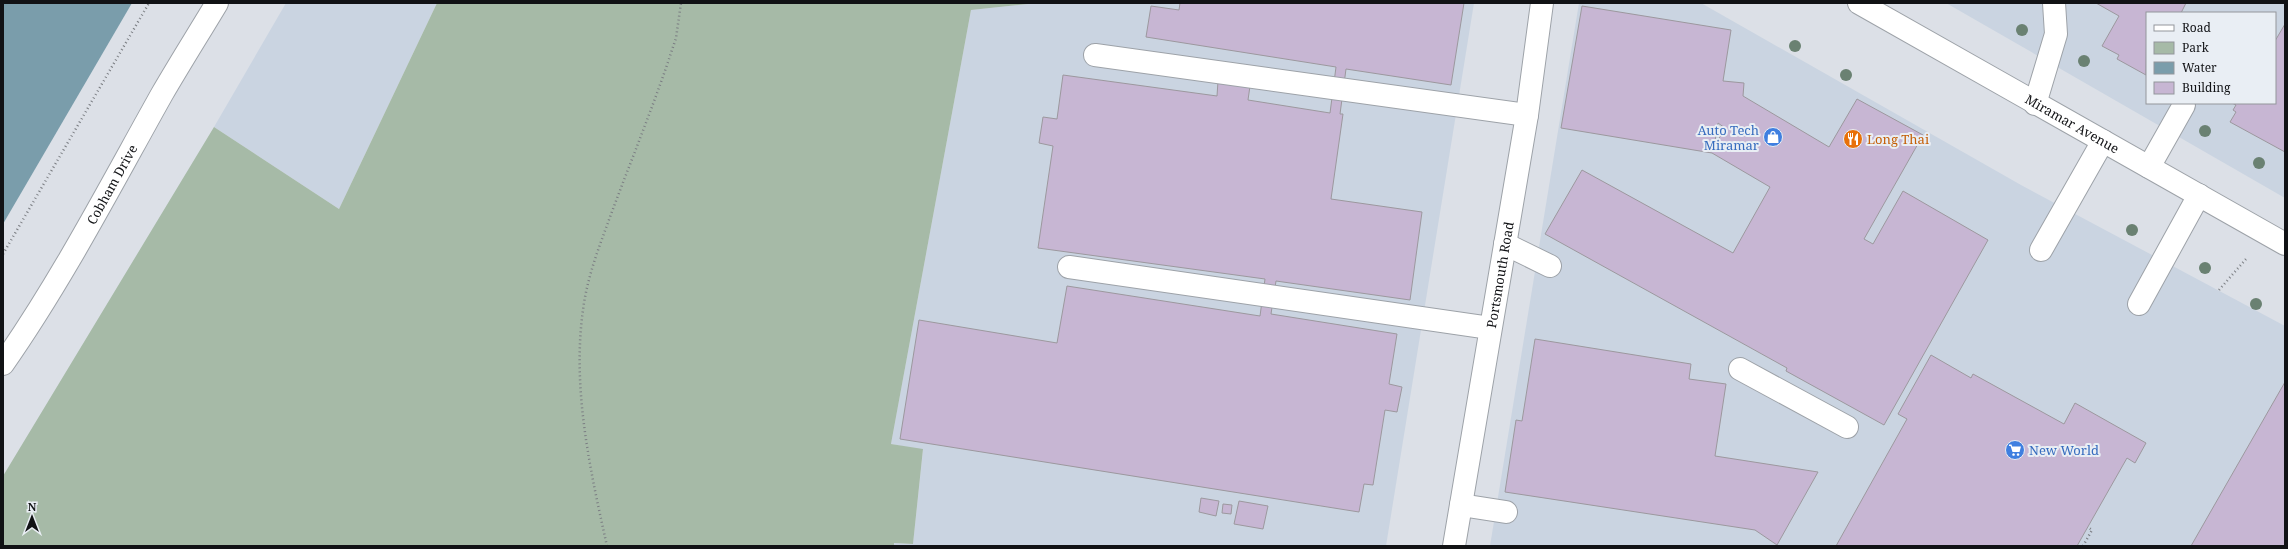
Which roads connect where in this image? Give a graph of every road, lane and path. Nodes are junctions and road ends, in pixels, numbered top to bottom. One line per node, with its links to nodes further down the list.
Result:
1 (149, 3): 17 (path)
2 (218, 3): 24 (main road, Cobham Drive)
3 (681, 3): 30 (path)
4 (1542, 3): 10 (main road, Portsmouth Road)
5 (1860, 3): 8 (main road, Miramar Avenue)
6 (2054, 3): 8 (main road)
7 (1095, 55): 10 (main road)
8 (2036, 104): 11 (main road, Miramar Avenue)
9 (2184, 105): 12 (main road)
10 (1527, 115): 14 (main road, Portsmouth Road)
11 (2103, 141): 12 (main road, Miramar Avenue); 16 (main road)
12 (2149, 167): 13 (main road, Miramar Avenue)
13 (2199, 195): 15 (main road, Miramar Avenue); 22 (main road)
14 (1505, 244): 19 (main road); 23 (main road, Portsmouth Road)
15 (2285, 244)
16 (2041, 250)
17 (3, 254)
18 (2246, 259): 21 (path)
19 (1550, 266)
20 (1069, 267): 23 (main road)
21 (2219, 290)
22 (2139, 304)
23 (1490, 328): 27 (main road, Portsmouth Road)
24 (3, 364)
25 (1740, 369): 26 (main road)
26 (1847, 427)
27 (1460, 505): 28 (main road); 31 (main road, Portsmouth Road)
28 (1506, 512)
29 (2088, 527): 32 (path)
30 (607, 546)
31 (1454, 546)
32 (2083, 546)

